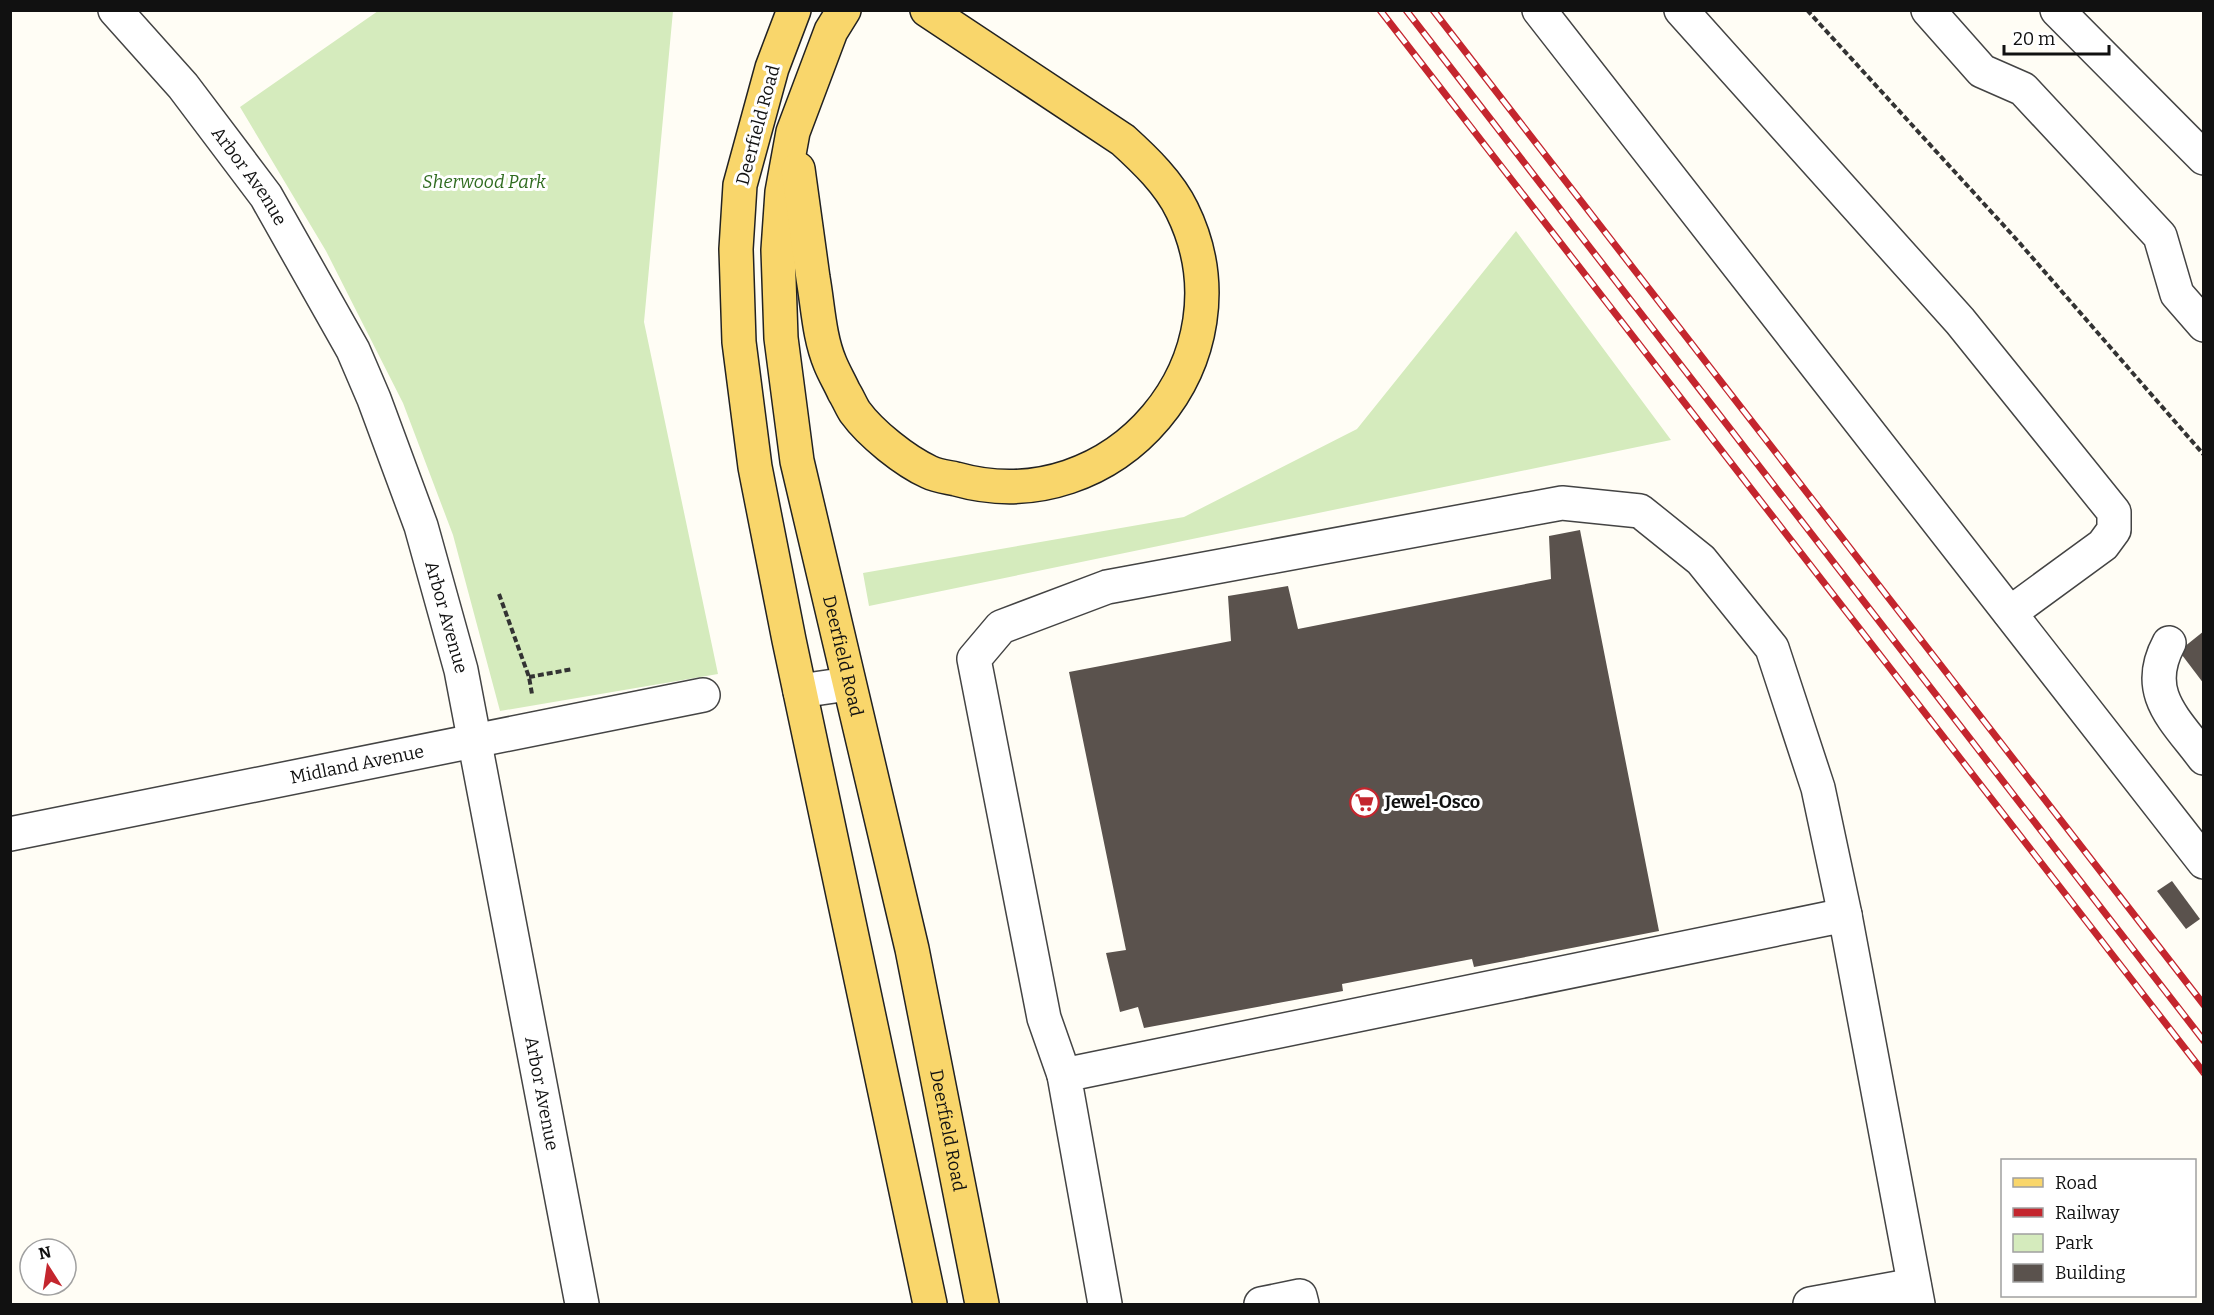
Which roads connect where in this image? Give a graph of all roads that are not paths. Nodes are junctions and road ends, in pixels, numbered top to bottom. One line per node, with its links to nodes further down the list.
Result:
1 (115, 10): 17 (street, Arbor Avenue)
2 (927, 10): 9 (main road)
3 (1539, 10): 12 (street)
4 (1681, 10): 12 (street)
5 (1928, 10): 11 (street)
6 (2057, 10): 10 (street)
7 (794, 12): 15 (main road, Deerfield Road)
8 (837, 21): 9 (main road, Deerfield Road)
9 (793, 132): 14 (main road, Deerfield Road)
10 (2204, 158)
11 (2204, 326)
12 (2010, 613): 20 (street)
13 (2169, 643): 18 (street)
14 (848, 684): 15 (street); 26 (main road, Deerfield Road)
15 (800, 691): 25 (main road, Deerfield Road)
16 (703, 695): 17 (street, Midland Avenue)
17 (473, 741): 19 (street, Midland Avenue); 24 (street, Arbor Avenue)
18 (2204, 758)
19 (10, 834)
20 (2204, 862)
21 (1845, 915): 22 (street); 22 (street); 23 (street)
22 (1064, 1075): 27 (street)
23 (1916, 1295): 30 (street)
24 (582, 1305)
25 (930, 1305)
26 (982, 1305)
27 (1105, 1305)
28 (1261, 1305): 29 (street)
29 (1302, 1305)
30 (1810, 1305)

